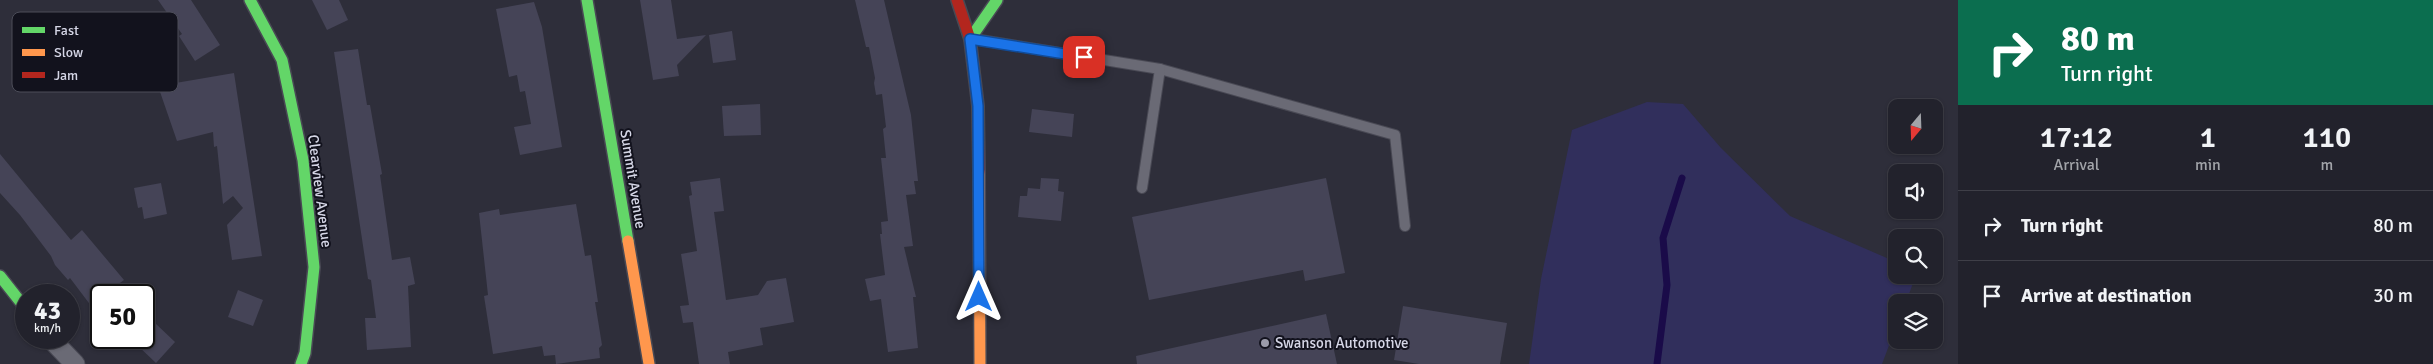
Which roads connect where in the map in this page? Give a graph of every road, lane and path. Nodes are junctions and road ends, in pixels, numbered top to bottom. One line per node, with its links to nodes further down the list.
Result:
1 (250, 0): 13 (street, Clearview Avenue)
2 (587, 0): 14 (street, Summit Avenue)
3 (957, 0): 5 (street)
4 (996, 0): 5 (street)
5 (970, 39): 6 (lane); 15 (street)
6 (1160, 69): 7 (lane); 8 (lane)
7 (1142, 188)
8 (1405, 226)
9 (0, 276): 10 (street)
10 (15, 295)
11 (61, 349): 12 (street)
12 (75, 364)
13 (301, 364)
14 (649, 364)
15 (980, 364)

